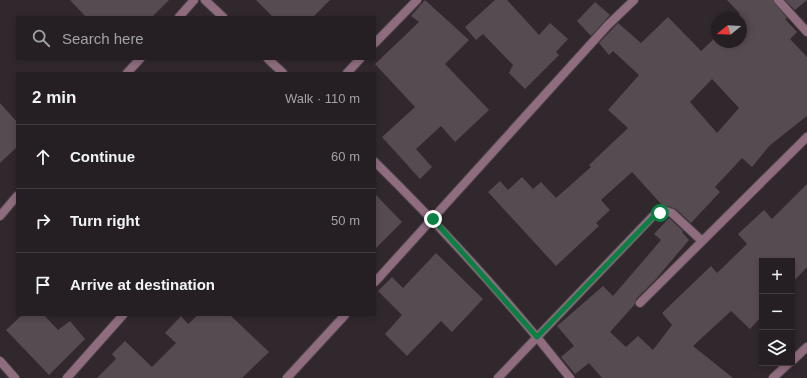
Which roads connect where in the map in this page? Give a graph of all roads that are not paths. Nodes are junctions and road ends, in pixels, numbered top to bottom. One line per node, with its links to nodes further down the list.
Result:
1 (194, 0): 6 (street)
2 (205, 0): 7 (street)
3 (417, 0): 9 (street)
4 (634, 0): 20 (street)
5 (778, 0): 8 (street)
6 (180, 16)
7 (222, 16)
8 (807, 32)
9 (376, 42)
10 (139, 60): 13 (street)
11 (269, 60): 14 (street)
12 (359, 60): 15 (street)
13 (128, 72)
14 (282, 72)
15 (348, 72)
16 (807, 138): 21 (street)
17 (376, 163): 20 (street)
18 (16, 197): 19 (street)
19 (0, 216)
20 (433, 219): 22 (street); 26 (street)
21 (702, 241): 23 (street); 26 (street)
22 (376, 281)
23 (640, 303)
24 (122, 316): 32 (street)
25 (344, 316): 33 (street)
26 (537, 337): 34 (street); 35 (street)
27 (807, 347): 28 (street)
28 (795, 358)
29 (0, 361): 31 (street)
30 (787, 366): 36 (street)
31 (15, 378)
32 (67, 378)
33 (287, 378)
34 (498, 378)
35 (570, 378)
36 (773, 378)

